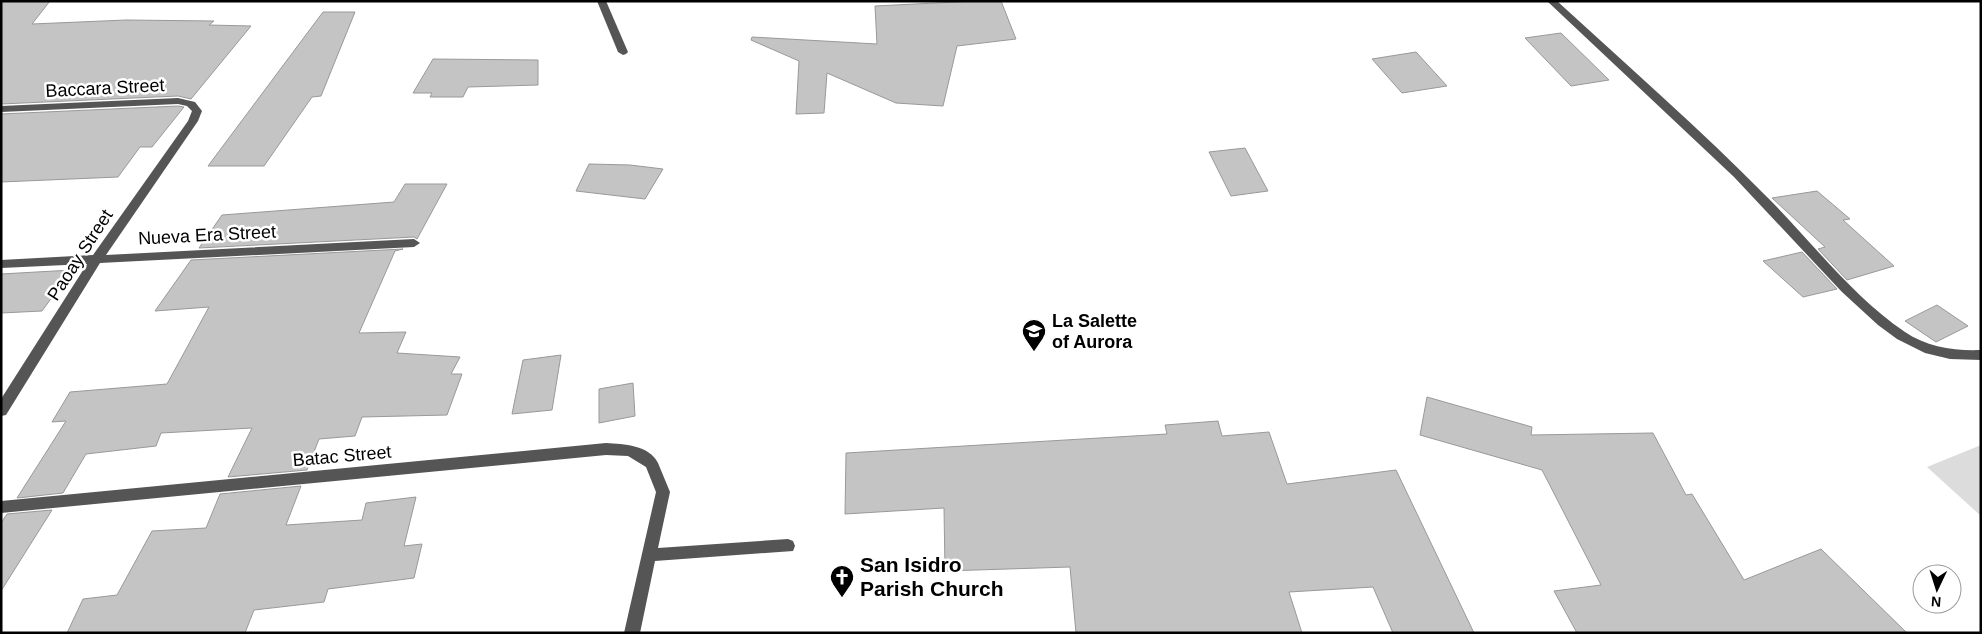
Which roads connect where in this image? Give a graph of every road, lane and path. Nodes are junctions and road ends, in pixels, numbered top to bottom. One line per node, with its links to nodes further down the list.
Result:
1 (601, 1): 3 (street)
2 (1551, 1): 9 (street)
3 (623, 52)
4 (1, 109): 5 (street, Baccara Street)
5 (193, 121): 7 (street, Paoay Street)
6 (414, 243): 7 (street, Nueva Era Street)
7 (97, 258): 8 (street, Nueva Era Street); 10 (street, Paoay Street)
8 (1, 264)
9 (1981, 355)
10 (1, 411)
11 (1, 507): 13 (street, Batac Street)
12 (788, 546): 13 (street)
13 (649, 555): 14 (street)
14 (632, 633)

